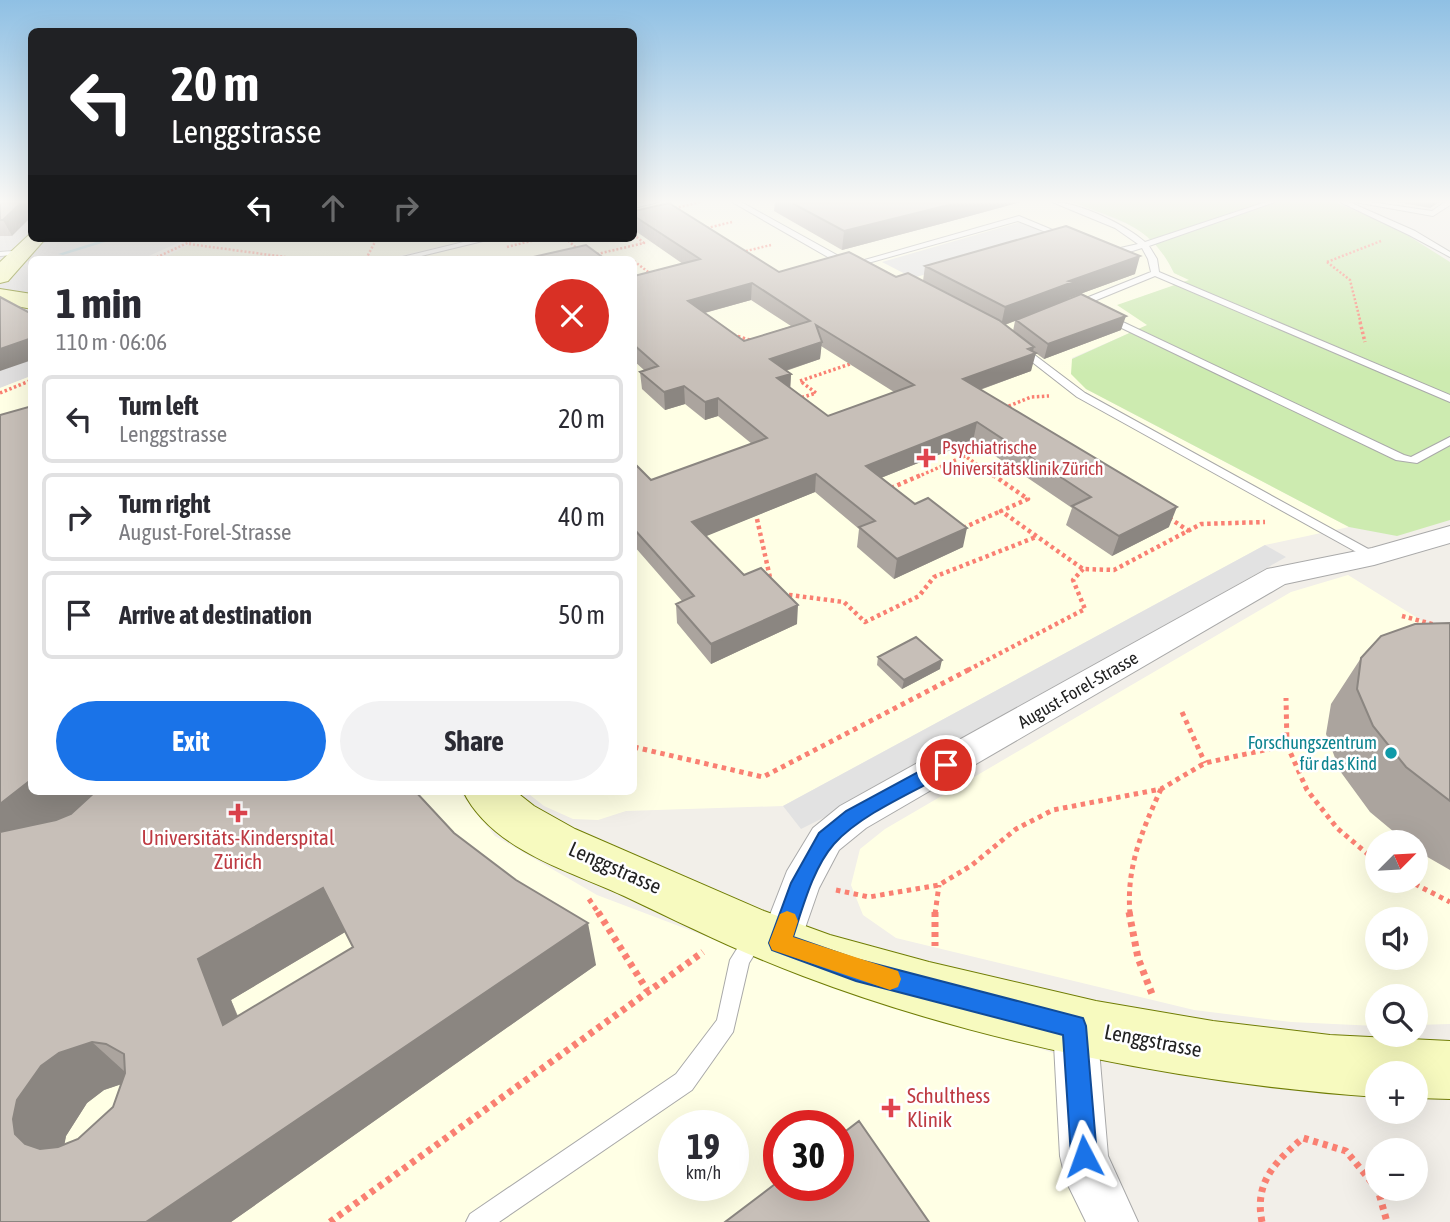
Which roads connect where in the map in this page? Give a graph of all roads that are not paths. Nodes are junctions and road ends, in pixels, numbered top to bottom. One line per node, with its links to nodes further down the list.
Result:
1 (15, 259): 8 (street)
2 (839, 259): 5 (lane)
3 (872, 259): 5 (lane)
4 (1153, 259): 7 (lane)
5 (865, 261): 6 (lane)
6 (876, 267)
7 (1155, 273): 12 (lane); 13 (lane)
8 (0, 276)
9 (0, 296): 10 (street)
10 (28, 301)
11 (1010, 341): 15 (lane)
12 (1450, 398)
13 (1450, 440)
14 (1450, 534): 15 (street, August-Forel-Strasse)
15 (1374, 556): 17 (street, August-Forel-Strasse)
16 (490, 795): 17 (street, Lenggstrasse)
17 (769, 938): 18 (street, Lenggstrasse); 20 (lane)
18 (1075, 1026): 19 (street, Lenggstrasse); 21 (street)
19 (1450, 1070)
20 (478, 1222)
21 (1113, 1222)

